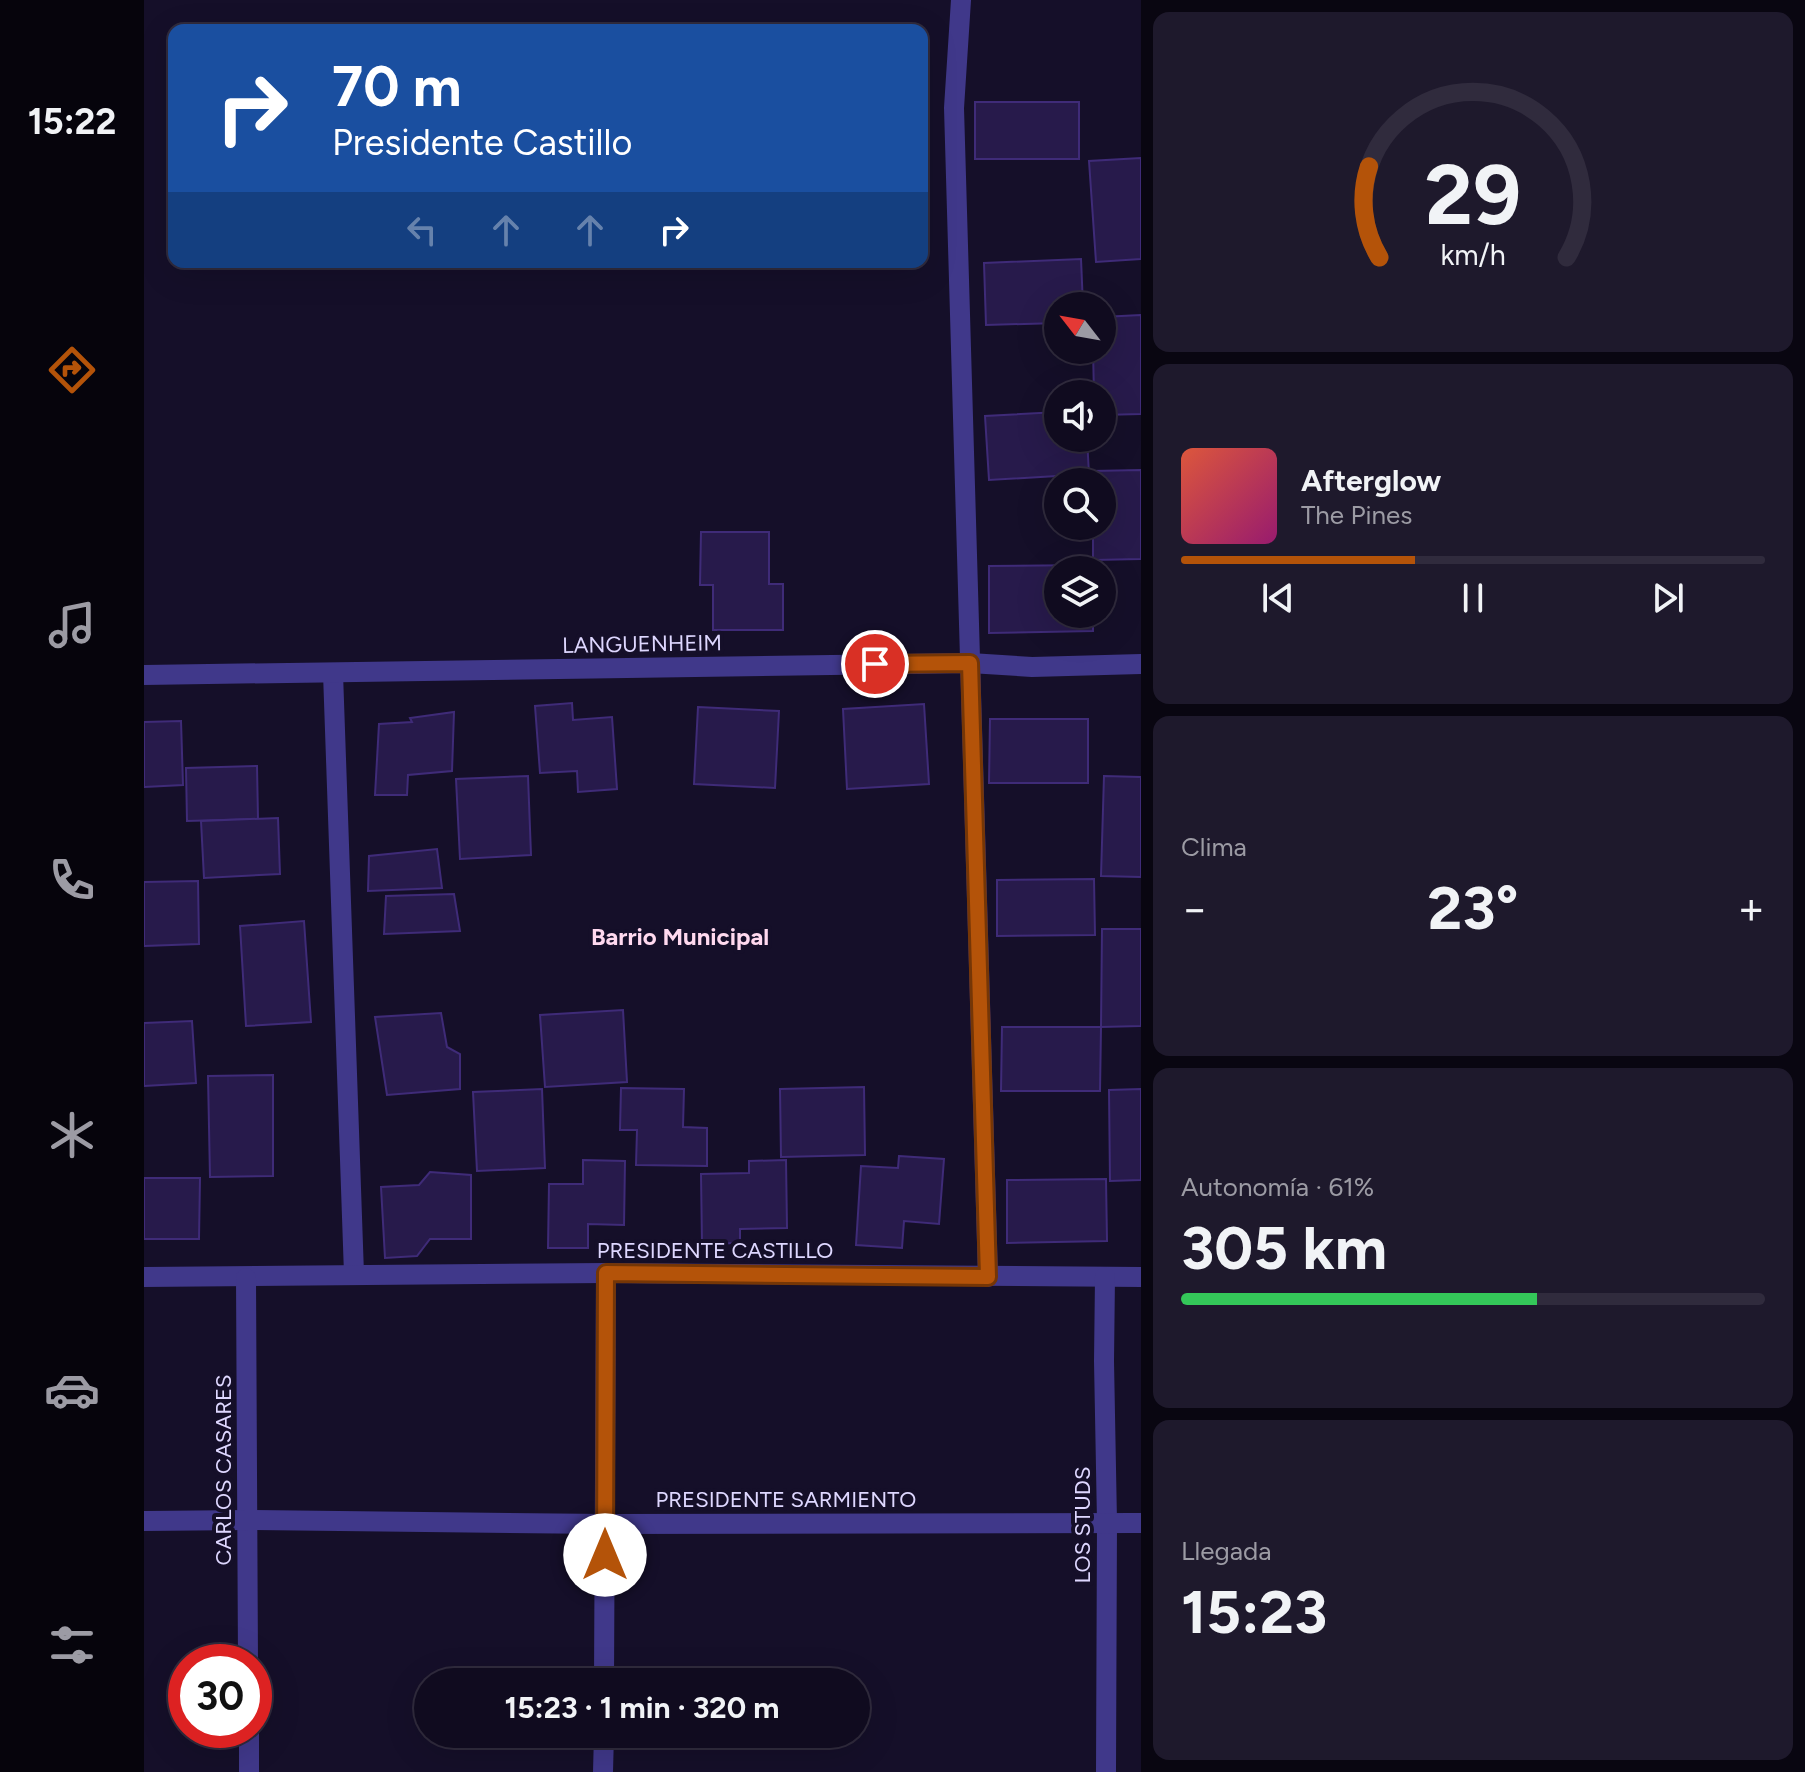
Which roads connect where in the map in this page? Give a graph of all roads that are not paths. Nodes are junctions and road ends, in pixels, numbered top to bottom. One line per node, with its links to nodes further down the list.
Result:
1 (961, 0): 2 (street)
2 (970, 663): 3 (street, LANGUENHEIM); 4 (street, LANGUENHEIM); 9 (street)
3 (1141, 664)
4 (333, 673): 5 (street, LANGUENHEIM); 7 (street)
5 (144, 675)
6 (606, 1273): 7 (street, PRESIDENTE CASTILLO); 9 (street, PRESIDENTE CASTILLO); 17 (street)
7 (354, 1274): 12 (street, PRESIDENTE CASTILLO)
8 (144, 1277): 12 (street, PRESIDENTE CASTILLO)
9 (988, 1277): 10 (street, PRESIDENTE CASTILLO)
10 (1105, 1277): 11 (street, PRESIDENTE CASTILLO); 15 (street, LOS STUDS)
11 (1141, 1277)
12 (246, 1278): 13 (street, CARLOS CASARES)
13 (248, 1520): 14 (street, PRESIDENTE SARMIENTO); 17 (street, PRESIDENTE SARMIENTO); 18 (street, CARLOS CASARES)
14 (144, 1521)
15 (1107, 1522): 16 (street, PRESIDENTE SARMIENTO); 17 (street, PRESIDENTE SARMIENTO); 24 (street, LOS STUDS)
16 (1141, 1523)
17 (605, 1524): 19 (street)
18 (248, 1644)
19 (604, 1668)
20 (249, 1748): 22 (street)
21 (604, 1748): 23 (street)
22 (249, 1772)
23 (603, 1772)
24 (1106, 1772)

